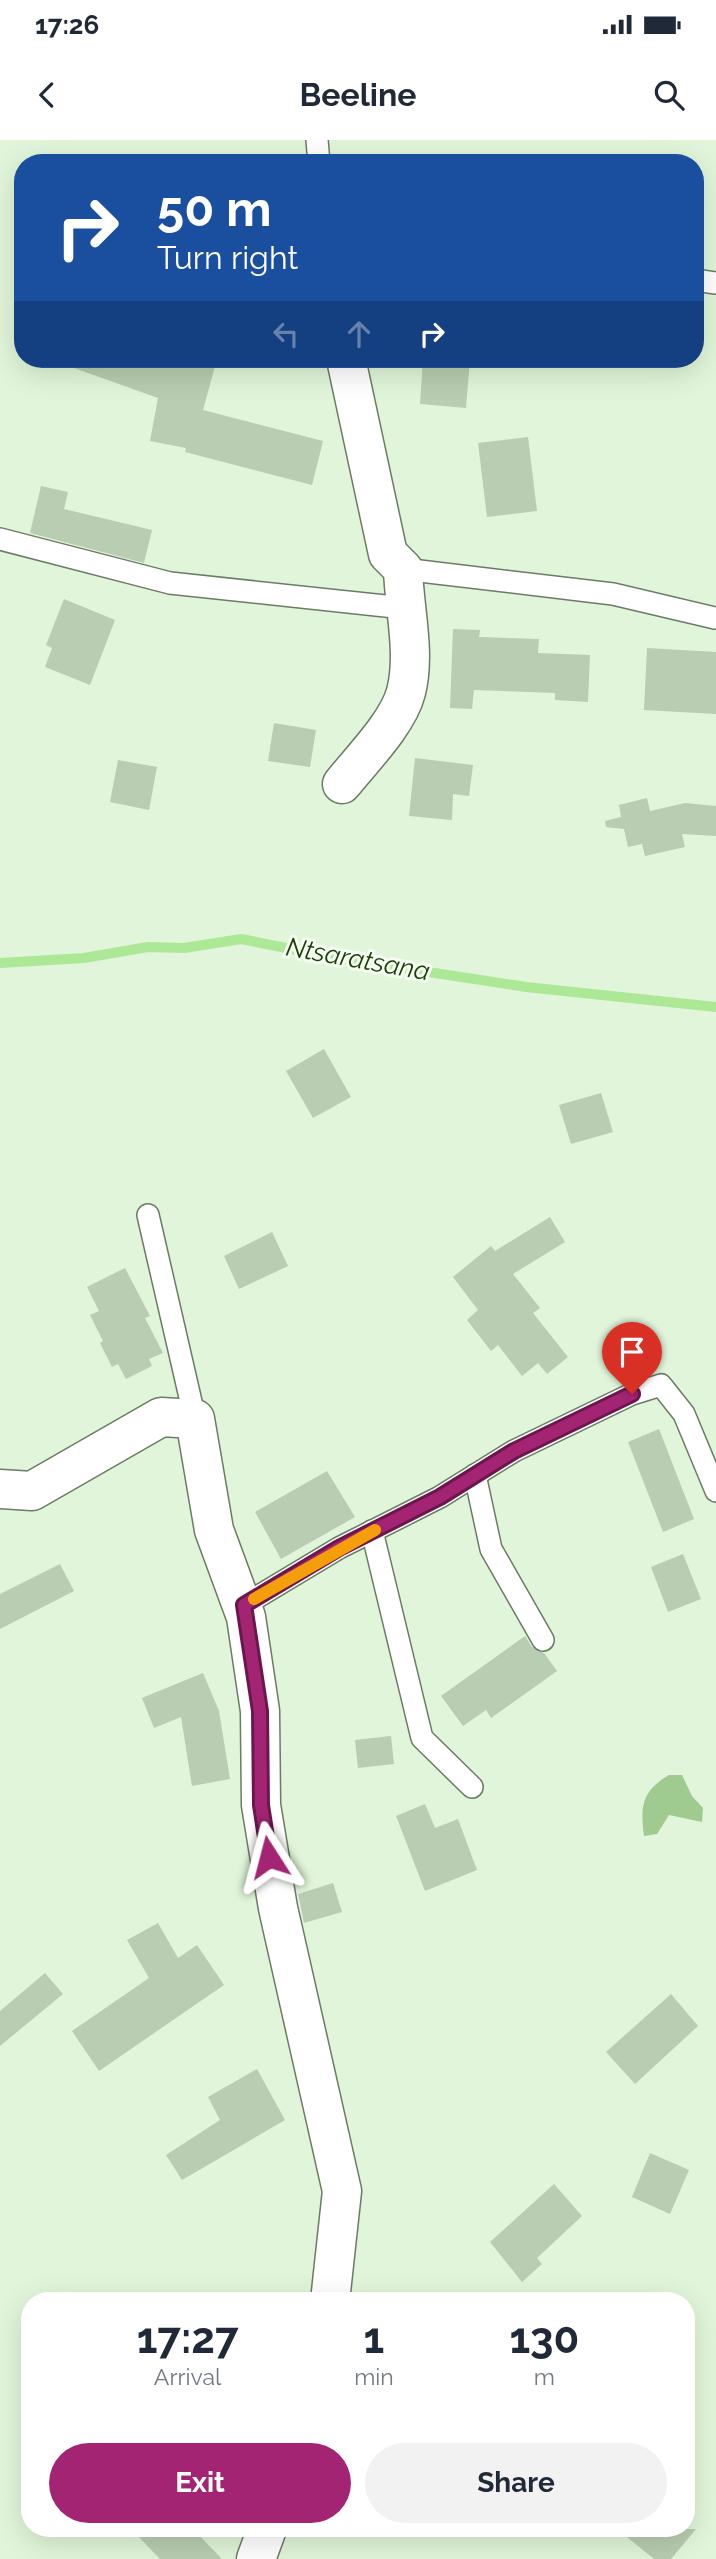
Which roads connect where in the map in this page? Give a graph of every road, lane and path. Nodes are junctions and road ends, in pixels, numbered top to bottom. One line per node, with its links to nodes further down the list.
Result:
1 (348, 368): 3 (street)
2 (0, 539): 4 (lane)
3 (403, 569): 4 (street); 5 (lane)
4 (404, 608): 6 (street)
5 (715, 618)
6 (342, 784)
7 (148, 1215): 8 (lane)
8 (195, 1419): 10 (street); 13 (street)
9 (475, 1475): 11 (lane); 12 (lane); 14 (lane)
10 (0, 1489)
11 (716, 1491)
12 (372, 1531): 13 (lane); 15 (lane)
13 (244, 1605): 16 (street)
14 (543, 1640)
15 (472, 1787)
16 (331, 2292)
17 (264, 2537): 18 (street)
18 (256, 2559)

